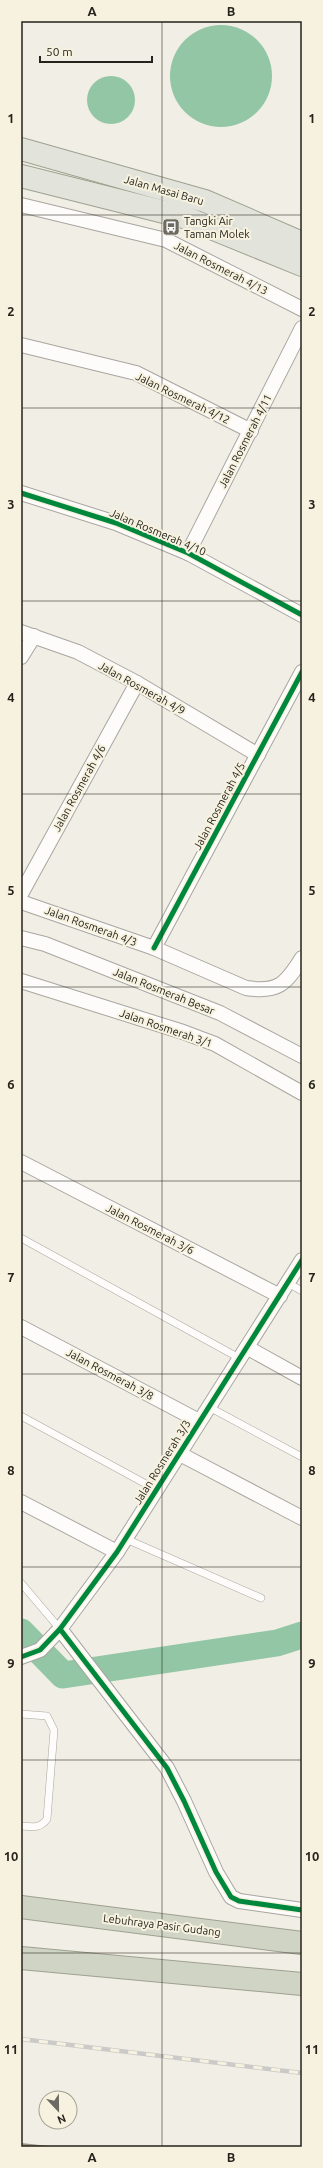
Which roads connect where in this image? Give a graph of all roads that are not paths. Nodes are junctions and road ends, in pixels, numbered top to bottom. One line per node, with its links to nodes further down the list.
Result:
1 (21, 149): 4 (main road, Jalan Masai Baru)
2 (21, 176): 5 (main road, Jalan Masai Baru)
3 (21, 205): 6 (street, Jalan Rosmerah 4/13)
4 (302, 243)
5 (302, 265)
6 (302, 309)
7 (302, 328): 9 (street, Jalan Rosmerah 4/11)
8 (21, 345): 9 (street, Jalan Rosmerah 4/12)
9 (251, 431): 11 (street, Jalan Rosmerah 4/11)
10 (21, 493): 11 (street, Jalan Rosmerah 4/10)
11 (188, 553): 12 (street, Jalan Rosmerah 4/10)
12 (302, 615)
13 (27, 634): 14 (street); 16 (street, Jalan Rosmerah 4/9)
14 (21, 657)
15 (302, 672): 17 (street, Jalan Rosmerah 4/5)
16 (137, 683): 17 (street, Jalan Rosmerah 4/9); 18 (street, Jalan Rosmerah 4/6)
17 (258, 755): 21 (street, Jalan Rosmerah 4/5)
18 (21, 894)
19 (21, 902): 21 (street, Jalan Rosmerah 4/3)
20 (21, 938): 24 (street, Jalan Rosmerah Besar)
21 (154, 948): 22 (street, Jalan Rosmerah 4/3)
22 (302, 958)
23 (21, 981): 25 (street, Jalan Rosmerah 3/1)
24 (302, 1056)
25 (302, 1093)
26 (21, 1162): 31 (street, Jalan Rosmerah 3/6)
27 (21, 1238): 33 (lane)
28 (302, 1260): 29 (street, Jalan Rosmerah 3/3)
29 (288, 1283): 30 (lane); 31 (street, Jalan Rosmerah 3/3)
30 (302, 1291)
31 (280, 1296): 33 (street, Jalan Rosmerah 3/3)
32 (21, 1327): 37 (street, Jalan Rosmerah 3/8)
33 (244, 1353): 34 (street); 35 (street, Jalan Rosmerah 3/3)
34 (302, 1378)
35 (209, 1407): 37 (street, Jalan Rosmerah 3/3); 39 (lane)
36 (21, 1416): 40 (lane)
37 (199, 1421): 38 (street, Jalan Rosmerah 3/3)
38 (180, 1454): 40 (street, Jalan Rosmerah 3/3); 42 (street)
39 (302, 1456)
40 (158, 1490): 43 (street, Jalan Rosmerah 3/3)
41 (21, 1502): 44 (street)
42 (302, 1518)
43 (126, 1539): 44 (street, Jalan Rosmerah 3/3); 46 (lane)
44 (117, 1552): 47 (street, Jalan Rosmerah 3/3)
45 (21, 1583): 47 (lane)
46 (261, 1598)
47 (60, 1629): 48 (street, Jalan Rosmerah 3/3); 52 (street)
48 (21, 1657)
49 (21, 1714): 50 (lane)
50 (21, 1826)
51 (21, 1907): 53 (highway, Lebuhraya Pasir Gudang)
52 (302, 1910)
53 (302, 1943)
54 (21, 1958): 55 (highway)
55 (302, 1984)

